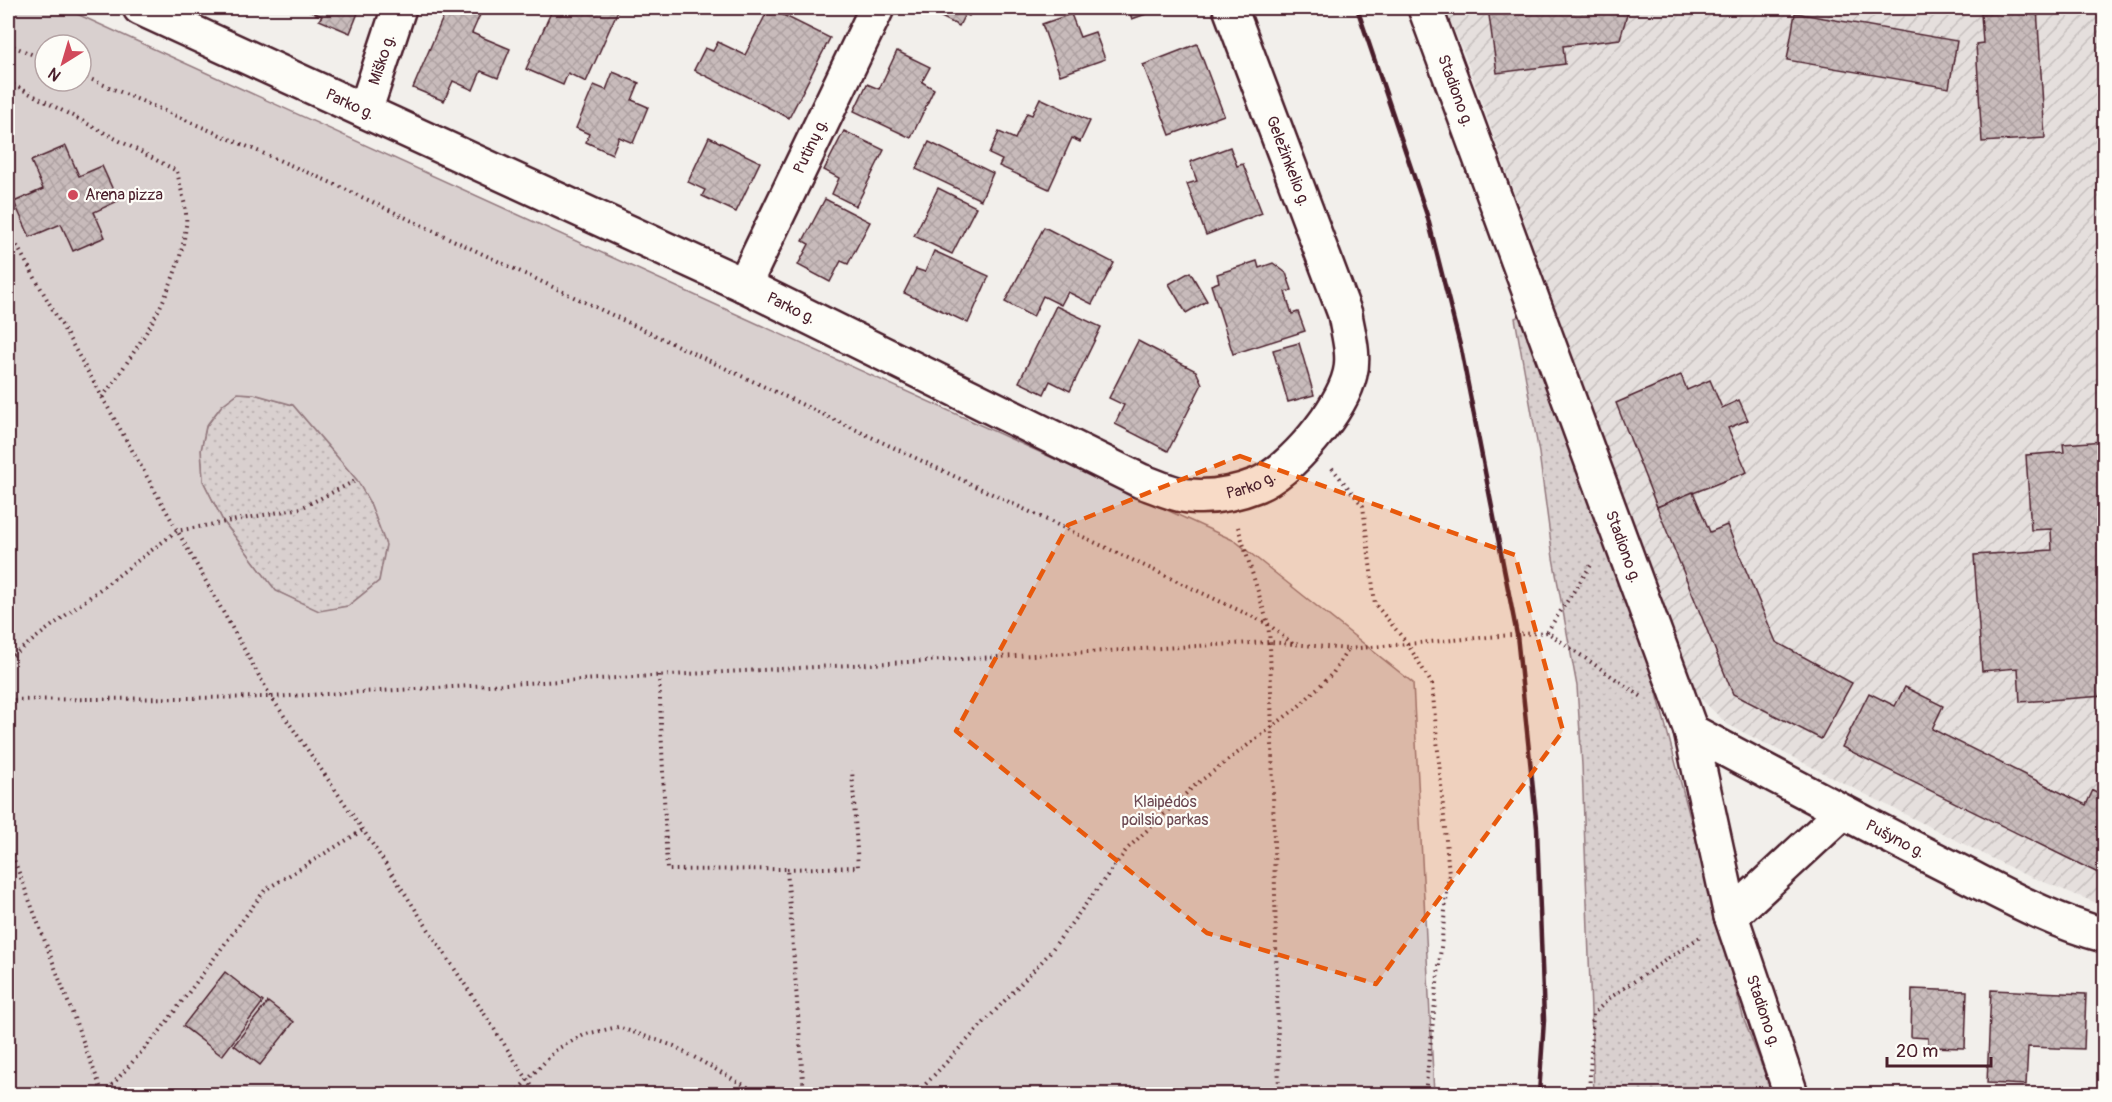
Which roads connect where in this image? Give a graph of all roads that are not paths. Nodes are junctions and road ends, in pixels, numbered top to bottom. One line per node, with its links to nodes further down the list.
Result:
1 (140, 8): 6 (street, Parko g.)
2 (399, 8): 6 (street, Miško g.)
3 (877, 8): 7 (street, Putinų g.)
4 (1230, 8): 8 (street, Geležinkelio g.)
5 (1425, 8): 9 (street, Stadiono g.)
6 (365, 111): 7 (street, Parko g.)
7 (744, 285): 8 (street, Parko g.)
8 (1345, 314)
9 (1691, 731): 10 (street, Pušyno g.); 11 (street, Stadiono g.)
10 (1842, 813): 11 (street); 12 (street, Pušyno g.)
11 (1731, 916): 13 (street, Stadiono g.)
12 (2104, 935)
13 (1791, 1095)

